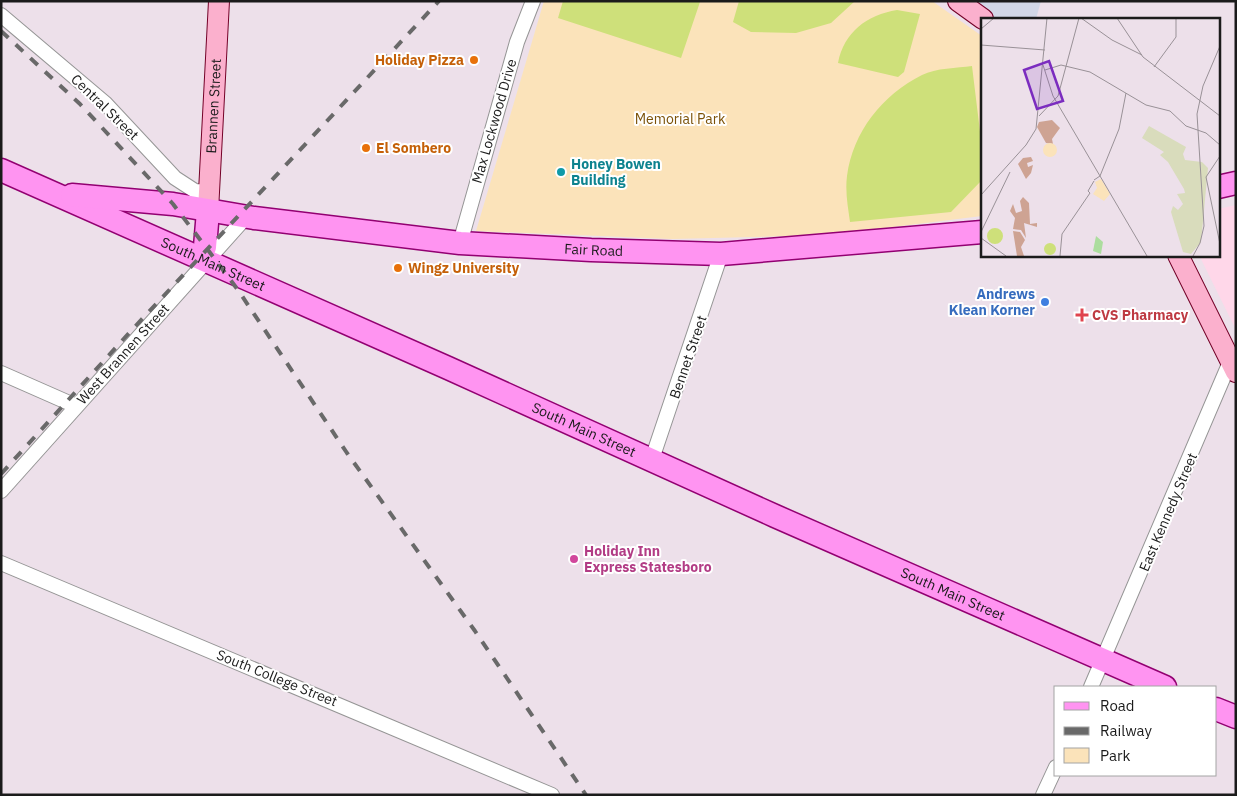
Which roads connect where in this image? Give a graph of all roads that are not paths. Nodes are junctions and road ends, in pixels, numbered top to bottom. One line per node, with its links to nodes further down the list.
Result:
1 (219, 1): 10 (street, Brannen Street)
2 (534, 1): 13 (street, Max Lockwood Drive)
3 (958, 1): 5 (street)
4 (1, 15): 10 (street, Central Street)
5 (982, 18)
6 (1, 170): 9 (main road, South Main Street)
7 (1236, 183): 8 (main road)
8 (1220, 186)
9 (54, 194): 10 (main road, Fair Road); 16 (main road, South Main Street)
10 (209, 201): 11 (main road, Fair Road); 16 (main road)
11 (246, 217): 13 (main road, Fair Road); 16 (street, West Brannen Street)
12 (981, 232): 14 (main road, Fair Road)
13 (460, 243): 14 (main road, Fair Road)
14 (721, 254): 20 (street, Bennet Street)
15 (1178, 256): 17 (street)
16 (204, 260): 19 (street, West Brannen Street); 20 (main road, South Main Street)
17 (1233, 367): 23 (street, East Kennedy Street)
18 (1, 373): 19 (street)
19 (76, 406): 21 (street, West Brannen Street)
20 (652, 459): 23 (main road, South Main Street)
21 (1, 491)
22 (1, 563): 29 (street, South College Street)
23 (1103, 661): 24 (street, East Kennedy Street); 25 (main road, South Main Street)
24 (1091, 686)
25 (1163, 686)
26 (1217, 708): 27 (main road)
27 (1236, 717)
28 (1054, 771): 30 (street)
29 (552, 795)
30 (1043, 795)

